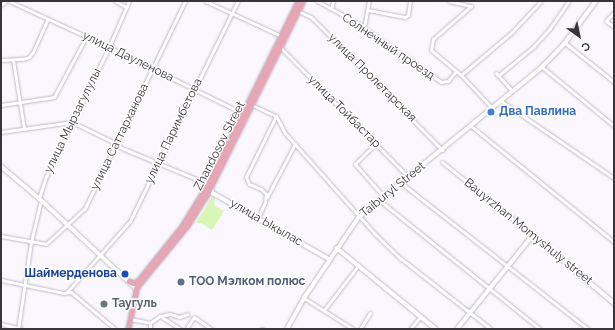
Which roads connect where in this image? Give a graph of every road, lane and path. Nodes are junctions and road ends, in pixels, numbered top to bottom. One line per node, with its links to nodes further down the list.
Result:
1 (6, 1): 18 (street)
2 (9, 1): 25 (street, улица Дауленова)
3 (115, 1): 19 (street)
4 (129, 1): 19 (street, улица Мырзагулулы)
5 (185, 1): 36 (street, улица Саттарханова)
6 (205, 1): 24 (street)
7 (238, 1): 24 (street, улица Паримбетова)
8 (298, 1): 28 (main road, Zhandosov Street)
9 (303, 1): 22 (main road, Zhandosov Street)
10 (317, 1): 20 (street, Солнечный проезд)
11 (333, 1): 20 (street)
12 (369, 1): 21 (street)
13 (410, 1): 21 (street)
14 (449, 1): 37 (street)
15 (541, 1): 38 (street)
16 (569, 1): 41 (street)
17 (596, 1): 30 (street, Taiburyl Street)
18 (1, 6)
19 (126, 7): 31 (street, улица Мырзагулулы)
20 (331, 10): 26 (street, Солнечный проезд)
21 (368, 10): 26 (street)
22 (298, 11): 28 (main road, Zhandosov Street); 57 (street, улица Пролетарская)
23 (614, 12): 27 (street)
24 (231, 13): 28 (street); 40 (street, улица Паримбетова)
25 (48, 19): 29 (street, улица Дауленова); 34 (street)
26 (364, 28): 37 (street, Солнечный проезд)
27 (614, 28)
28 (283, 36): 32 (main road, Zhandosov Street); 47 (main road, Zhandosov Street)
29 (86, 37): 31 (street, улица Дауленова); 43 (street)
30 (566, 43): 35 (street, Taiburyl Street); 39 (street)
31 (109, 47): 36 (street, улица Дауленова); 49 (street, улица Мырзагулулы)
32 (280, 47): 45 (main road, Zhandosov Street); 56 (street, улица Тойбастар)
33 (1, 60): 34 (street)
34 (13, 60): 43 (street)
35 (542, 67): 41 (street, Taiburyl Street); 51 (street)
36 (152, 70): 40 (street, улица Дауленова); 54 (street, улица Саттарханова)
37 (456, 71): 38 (street)
38 (461, 75): 46 (street)
39 (614, 82)
40 (195, 89): 47 (street, улица Дауленова); 59 (street, улица Паримбетова)
41 (512, 92): 42 (street, Taiburyl Street)
42 (501, 100): 46 (street, Taiburyl Street); 62 (street)
43 (19, 102): 44 (street); 52 (street)
44 (1, 105)
45 (252, 105): 47 (main road, Zhandosov Street); 48 (street)
46 (492, 108): 50 (street, Taiburyl Street)
47 (244, 114): 64 (main road, Zhandosov Street)
48 (276, 116): 55 (street); 65 (street)
49 (72, 122): 52 (street); 54 (street); 67 (street, улица Мырзагулулы)
50 (471, 126): 57 (street, Taiburyl Street); 75 (street)
51 (614, 126)
52 (24, 129): 53 (street)
53 (1, 132)
54 (116, 144): 59 (street); 71 (street, улица Саттарханова)
55 (295, 144): 65 (street); 69 (street)
56 (375, 144): 61 (street, улица Тойбастар); 66 (street)
57 (442, 150): 61 (street, Taiburyl Street)
58 (442, 162): 72 (street, Bauyrzhan Momyshuly street)
59 (158, 163): 64 (street); 77 (street, улица Паримбетова)
60 (2, 168): 67 (street)
61 (408, 177): 63 (street, Taiburyl Street)
62 (614, 178)
63 (401, 183): 66 (street, Taiburyl Street); 80 (street)
64 (210, 185): 70 (street, улица Ыкылас); 83 (main road, Zhandosov Street); 85 (main road, Zhandosov Street)
65 (267, 196): 70 (street)
66 (384, 196): 68 (street, Taiburyl Street)
67 (40, 199): 71 (street); 74 (street, улица Мырзагулулы)
68 (379, 200): 69 (street, Taiburyl Street); 86 (street)
69 (360, 217): 76 (street, Taiburyl Street); 91 (street)
70 (258, 218): 78 (street, улица Ыкылас)
71 (67, 225): 74 (street, улица Саттарханова); 77 (street)
72 (533, 235): 80 (street); 89 (street, Bauyrzhan Momyshuly street)
73 (1, 236): 74 (street, улица Саттарханова)
74 (31, 242): 84 (street, улица Мырзагулулы)
75 (614, 242)
76 (337, 248): 78 (street, Taiburyl Street); 79 (street)
77 (100, 255): 82 (street); 87 (street, улица Паримбетова)
78 (329, 259): 88 (street, Taiburyl Street)
79 (358, 266): 90 (street); 95 (street)
80 (507, 266): 86 (street); 116 (street)
81 (1, 280): 84 (street)
82 (128, 281): 83 (main road); 85 (street)
83 (138, 281): 85 (main road, Zhandosov Street)
84 (24, 285): 87 (street); 100 (street, улица Мырзагулулы)
85 (136, 288): 96 (main road, Zhandosov Street)
86 (490, 288): 91 (street); 115 (street)
87 (67, 292): 101 (street)
88 (304, 298): 90 (street); 108 (street, Taiburyl Street)
89 (614, 303)
90 (324, 310): 109 (street)
91 (470, 312): 113 (street); 114 (street)
92 (370, 313): 110 (street)
93 (188, 314): 94 (street)
94 (160, 316): 97 (street); 99 (street)
95 (420, 317): 111 (street); 112 (street)
96 (130, 319): 97 (street); 102 (main road, Zhandosov Street)
97 (150, 323): 103 (street)
98 (1, 324): 100 (street)
99 (172, 325): 104 (street); 105 (street)
100 (19, 329)
101 (115, 329)
102 (128, 329)
103 (150, 329)
104 (169, 329)
105 (180, 329)
106 (186, 329): 107 (street)
107 (211, 329)
108 (287, 329)
109 (353, 329)
110 (360, 329)
111 (410, 329)
112 (436, 329)
113 (457, 329)
114 (491, 329)
115 (540, 329)
116 (588, 329)

